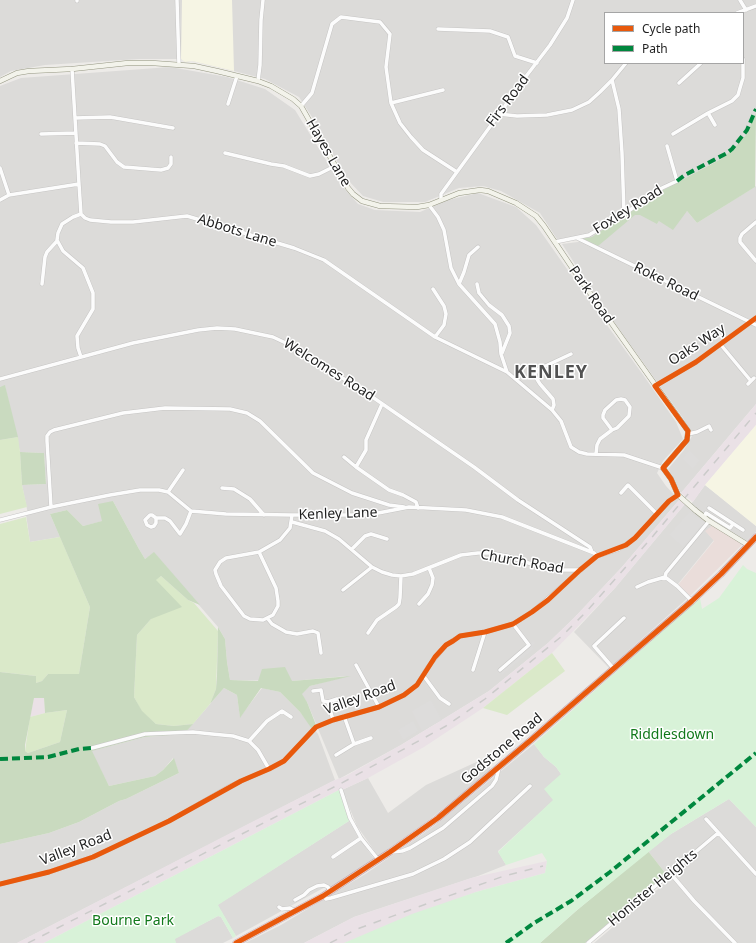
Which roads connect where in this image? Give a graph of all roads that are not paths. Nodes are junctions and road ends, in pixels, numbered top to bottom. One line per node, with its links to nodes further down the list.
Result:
1 (177, 0): 13 (street)
2 (263, 0): 18 (street)
3 (573, 0): 9 (street, Firs Road)
4 (740, 0): 6 (street)
5 (756, 6): 6 (street)
6 (746, 10): 7 (street)
7 (740, 12)
8 (438, 29): 9 (street)
9 (537, 63): 25 (street, Firs Road)
10 (625, 64): 16 (street)
11 (700, 64): 19 (street)
12 (743, 64): 24 (street)
13 (178, 65): 14 (street, Hayes Lane); 15 (street, Hayes Lane)
14 (72, 68): 17 (street, Hayes Lane); 26 (street)
15 (237, 76): 18 (street, Hayes Lane); 22 (street)
16 (612, 80): 25 (street); 45 (street)
17 (0, 81)
18 (258, 81): 23 (street, Hayes Lane)
19 (679, 83)
20 (443, 90): 21 (street)
21 (391, 103): 23 (street); 38 (street)
22 (228, 104)
23 (301, 106): 36 (street, Hayes Lane)
24 (708, 113): 27 (street); 31 (street)
25 (499, 114): 38 (street, Firs Road)
26 (75, 118): 28 (street); 29 (street)
27 (715, 125)
28 (173, 128)
29 (76, 133): 30 (street); 32 (street)
30 (41, 134)
31 (673, 134)
32 (76, 143): 35 (street); 39 (street)
33 (667, 146): 45 (street, Foxley Road)
34 (225, 153): 36 (street)
35 (172, 157)
36 (335, 166): 43 (street, Hayes Lane)
37 (0, 168): 40 (street)
38 (457, 172): 42 (street, Firs Road)
39 (78, 184): 40 (street); 44 (street)
40 (9, 195): 41 (street)
41 (0, 200)
42 (441, 200): 43 (street, Park Road); 49 (street, Park Road)
43 (429, 205): 53 (street)
44 (81, 214): 48 (street); 59 (street, Abbots Lane)
45 (624, 214): 47 (street, Foxley Road)
46 (756, 222): 51 (street)
47 (577, 238): 49 (street, Foxley Road); 57 (street, Roke Road)
48 (57, 241): 52 (street); 63 (street)
49 (555, 242): 67 (street, Park Road)
50 (478, 247): 53 (street)
51 (756, 261)
52 (42, 284)
53 (458, 284): 61 (street)
54 (477, 284): 61 (street)
55 (433, 288): 59 (street)
56 (756, 318): 57 (street, Oaks Way)
57 (750, 324): 58 (street, Roke Road); 60 (street, Oaks Way)
58 (756, 326)
59 (435, 338): 64 (street, Abbots Lane)
60 (720, 345): 65 (street); 67 (street, Oaks Way)
61 (501, 354): 64 (street)
62 (571, 354): 69 (street)
63 (81, 357): 66 (street, Welcomes Road); 68 (street, Welcomes Road)
64 (507, 372): 69 (street)
65 (754, 378)
66 (0, 379)
67 (655, 386): 72 (street, Park Road)
68 (382, 404): 75 (street); 102 (street, Welcomes Road)
69 (552, 410): 73 (street)
70 (708, 421): 72 (street)
71 (612, 430): 71 (street); 73 (street)
72 (688, 434): 76 (street)
73 (596, 454): 76 (street)
74 (344, 457): 75 (street)
75 (356, 467): 84 (street)
76 (663, 468): 81 (street)
77 (183, 470): 79 (street)
78 (222, 488): 88 (street)
79 (168, 492): 82 (street); 86 (street)
80 (621, 493): 87 (street)
81 (678, 495): 87 (street); 90 (street, bridge)
82 (51, 507): 83 (street); 92 (street)
83 (409, 507): 84 (street, Kenley Lane); 89 (street, Kenley Lane)
84 (418, 508): 102 (street, Kenley Lane)
85 (709, 508): 95 (street)
86 (191, 511): 88 (street, Kenley Lane); 91 (street)
87 (657, 514): 103 (street)
88 (264, 515): 89 (street, Kenley Lane)
89 (292, 515): 94 (street)
90 (704, 517): 93 (street); 95 (street)
91 (156, 518)
92 (0, 520)
93 (710, 521): 99 (street); 108 (street)
94 (292, 522): 100 (street, Church Road); 101 (street)
95 (733, 524): 96 (street)
96 (743, 530)
97 (756, 537): 99 (highway, Godstone Road)
98 (387, 539): 100 (street)
99 (748, 545): 111 (highway, Godstone Road)
100 (352, 549): 104 (street, Church Road)
101 (259, 552): 114 (street); 114 (street)
102 (592, 552): 103 (street, Kenley Lane)
103 (597, 556): 106 (street, Valley Road)
104 (372, 567): 107 (street, Church Road); 110 (street)
105 (429, 568): 106 (street, Church Road); 107 (street, Church Road); 112 (street)
106 (580, 570): 115 (street, Valley Road)
107 (401, 576): 117 (street)
108 (664, 577): 109 (street); 111 (street)
109 (637, 587)
110 (343, 590)
111 (692, 601): 120 (highway, Godstone Road)
112 (420, 604)
113 (624, 618): 120 (street)
114 (268, 619): 118 (street)
115 (513, 624): 116 (street, Valley Road); 122 (street)
116 (485, 632): 121 (street); 123 (street, Valley Road)
117 (368, 633)
118 (321, 653)
119 (356, 665): 128 (street)
120 (614, 669): 137 (highway, Godstone Road)
121 (473, 670)
122 (500, 670)
123 (423, 675): 127 (street); 128 (street, Valley Road)
124 (313, 691): 126 (street)
125 (337, 698): 126 (street)
126 (328, 702): 131 (street)
127 (449, 704)
128 (379, 707): 129 (street, Valley Road)
129 (344, 716): 131 (street, Valley Road); 134 (street)
130 (291, 717): 133 (street)
131 (333, 720): 138 (street, Valley Road)
132 (371, 738): 134 (street)
133 (249, 741): 135 (street); 138 (street)
134 (354, 744): 136 (street)
135 (92, 748)
136 (336, 755)
137 (500, 767): 144 (highway, Godstone Road); 144 (street, Godstone Road)
138 (269, 769): 149 (street, Valley Road)
139 (530, 786): 151 (street)
140 (341, 790): 143 (street)
141 (706, 819): 142 (street)
142 (718, 833): 147 (street, Honister Heights); 148 (street)
143 (361, 838): 145 (street); 146 (street)
144 (390, 852): 146 (highway, Godstone Road)
145 (333, 857)
146 (377, 861): 150 (highway, Godstone Road)
147 (671, 874): 156 (street, Honister Heights); 157 (street)
148 (756, 874)
149 (0, 884)
150 (330, 892): 151 (highway, Godstone Road); 152 (street)
151 (324, 896): 154 (highway, Godstone Road)
152 (295, 900)
153 (279, 907): 154 (street)
154 (295, 911): 155 (highway, Godstone Road)
155 (236, 943)
156 (588, 943)
157 (735, 943)

